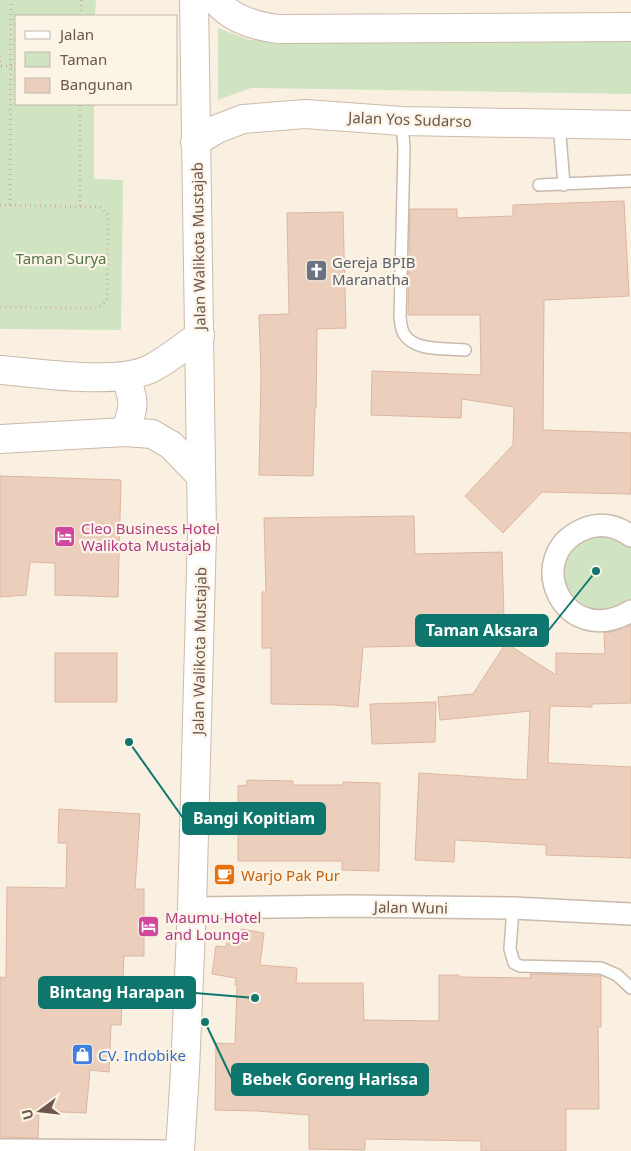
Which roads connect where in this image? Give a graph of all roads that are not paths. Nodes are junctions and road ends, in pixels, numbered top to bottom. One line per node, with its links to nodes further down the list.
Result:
1 (194, 0): 7 (main road, Jalan Walikota Mustajab)
2 (216, 0): 3 (main road)
3 (631, 26)
4 (402, 121): 5 (main road, Jalan Yos Sudarso); 7 (main road, Jalan Yos Sudarso); 12 (lane)
5 (559, 123): 6 (main road, Jalan Yos Sudarso); 10 (lane)
6 (631, 125)
7 (195, 142): 11 (main road, Jalan Walikota Mustajab)
8 (631, 181): 10 (lane)
9 (539, 185): 10 (lane)
10 (564, 185)
11 (200, 335): 14 (main road); 17 (main road, Jalan Walikota Mustajab)
12 (465, 350)
13 (0, 370): 14 (main road)
14 (125, 376): 15 (main road)
15 (125, 432): 16 (main road); 17 (main road)
16 (0, 439)
17 (202, 476): 20 (main road, Jalan Walikota Mustajab)
18 (631, 536): 19 (street)
19 (631, 611)
20 (192, 908): 21 (street, Jalan Wuni); 26 (main road, Jalan Walikota Mustajab)
21 (513, 908): 22 (street, Jalan Wuni); 23 (lane)
22 (631, 914)
23 (631, 988)
24 (0, 1150): 25 (street)
25 (171, 1151)
26 (180, 1151)

